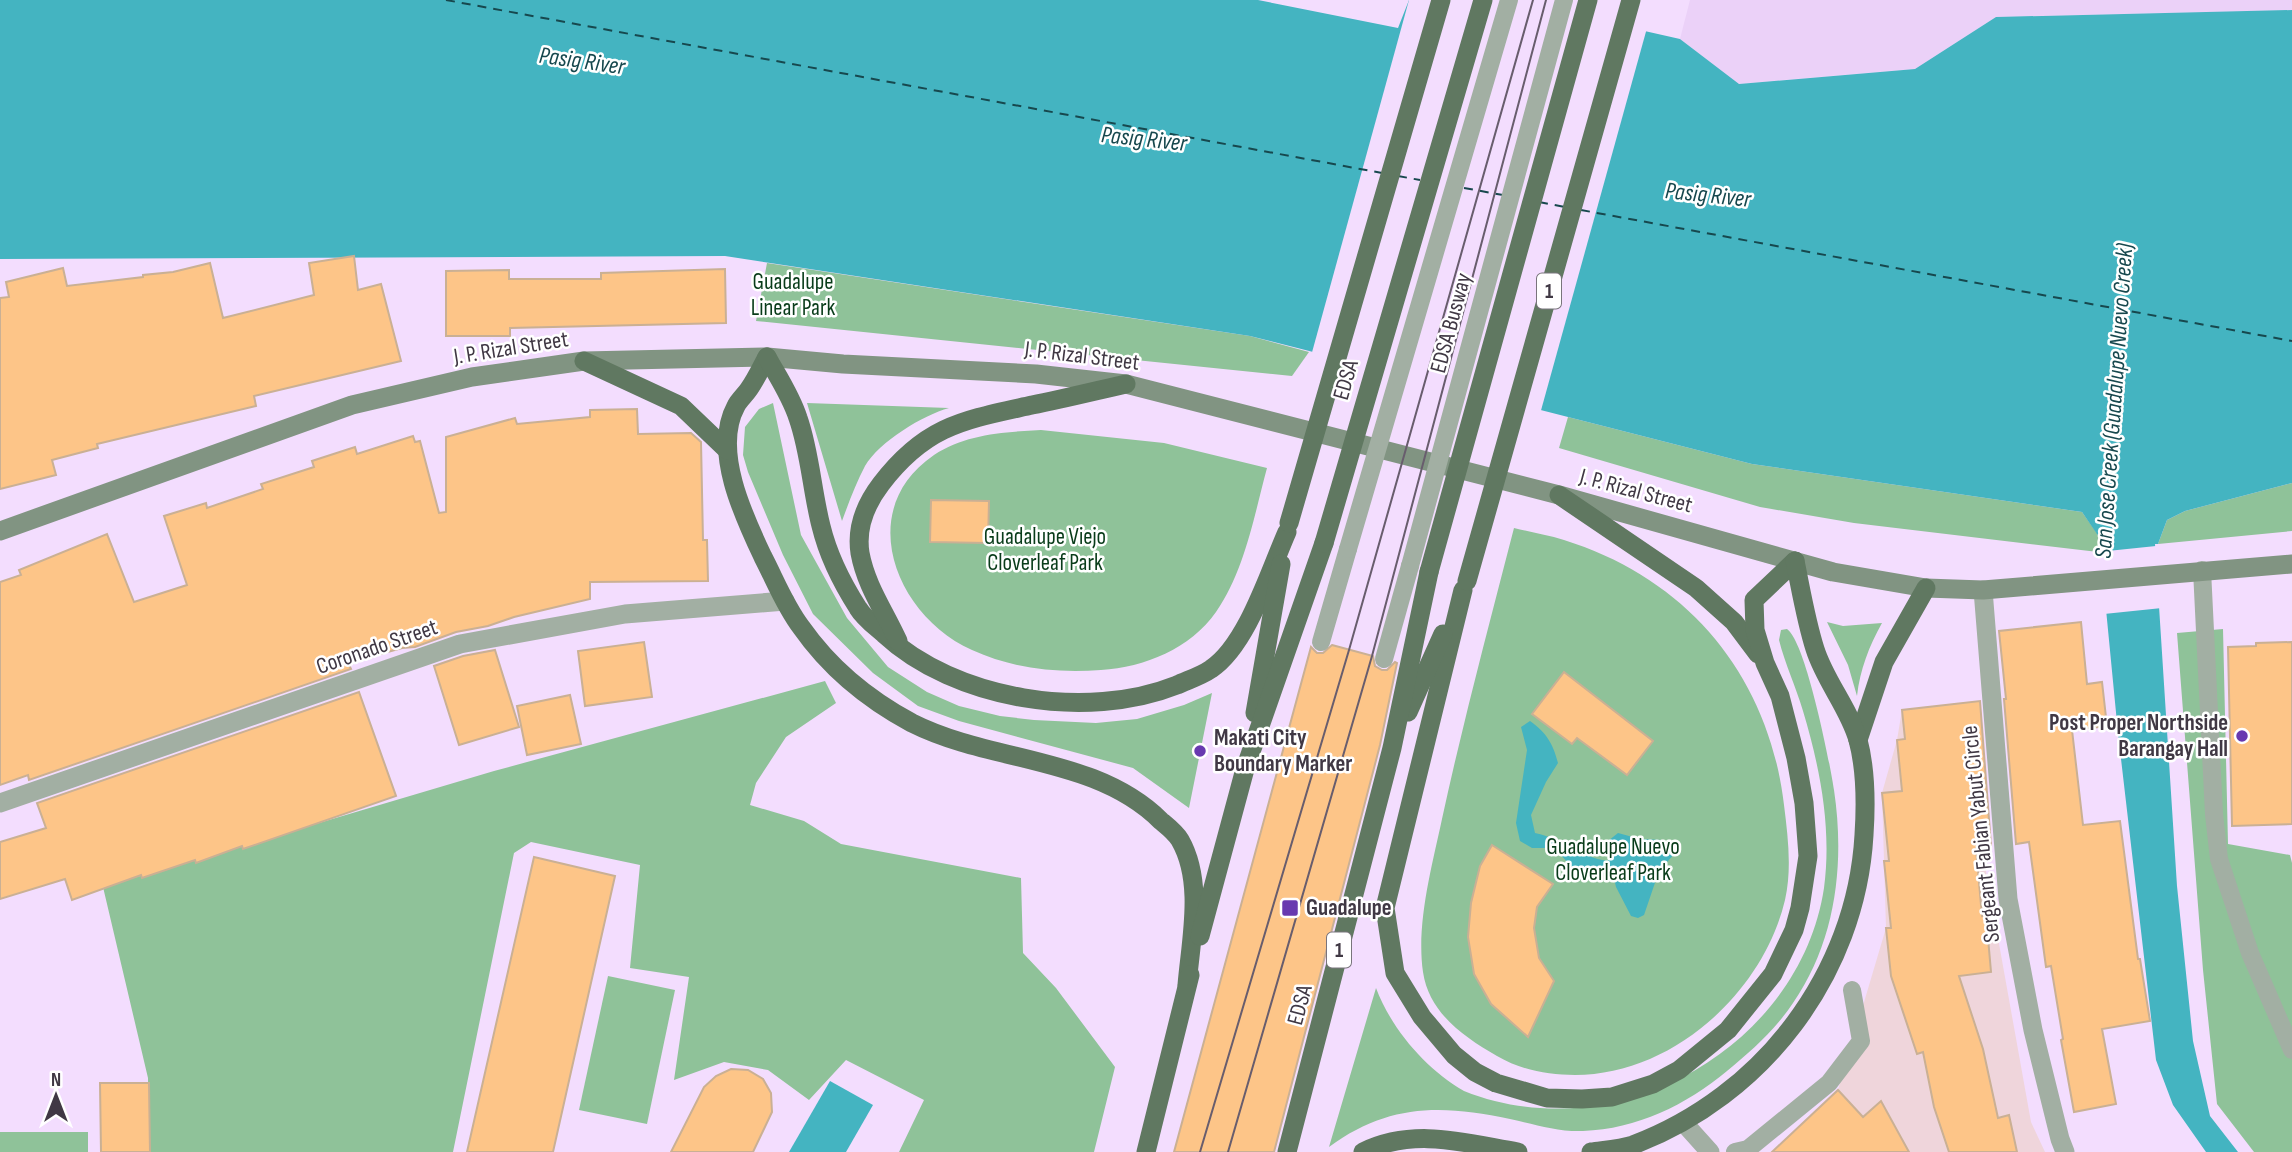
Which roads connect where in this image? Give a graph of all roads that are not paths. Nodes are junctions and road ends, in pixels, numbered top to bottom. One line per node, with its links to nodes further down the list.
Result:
1 (1441, 0): 12 (highway, EDSA, bridge)
2 (1483, 0): 27 (highway, EDSA, bridge)
3 (1509, 0): 21 (lane, EDSA Busway, bridge)
4 (1564, 0): 23 (lane, EDSA Busway, bridge)
5 (1588, 0): 26 (highway, EDSA / 1, bridge)
6 (1631, 0): 17 (highway, EDSA / 1, bridge)
7 (766, 357): 8 (main road, J. P. Rizal Street); 9 (main road, J. P. Rizal Street); 10 (highway); 22 (highway)
8 (584, 361): 10 (highway); 13 (main road, J. P. Rizal Street)
9 (1126, 384): 11 (main road, J. P. Rizal Street); 22 (highway)
10 (727, 450): 20 (highway)
11 (1559, 495): 14 (main road, J. P. Rizal Street); 24 (highway)
12 (1288, 528): 22 (highway); 27 (highway, EDSA)
13 (0, 531)
14 (1795, 561): 18 (main road, J. P. Rizal Street); 24 (highway); 25 (highway)
15 (2292, 564): 16 (main road, J. P. Rizal Street)
16 (2202, 570): 19 (main road, J. P. Rizal Street); 31 (lane)
17 (1465, 585): 24 (highway); 26 (highway, EDSA / 1)
18 (1926, 588): 19 (main road, J. P. Rizal Street); 25 (highway)
19 (1983, 590): 41 (street, Sergeant Fabian Yabut Circle)
20 (785, 601): 28 (street, Coronado Street); 29 (highway)
21 (1321, 642)
22 (903, 652)
23 (1384, 659)
24 (1765, 663)
25 (1858, 740): 32 (highway)
26 (1392, 748): 35 (highway, EDSA / 1)
27 (1245, 769): 29 (highway, EDSA)
28 (0, 803)
29 (1187, 985): 34 (highway, EDSA)
30 (1852, 990): 40 (lane)
31 (2292, 1050)
32 (1683, 1122): 38 (highway); 39 (street)
33 (1490, 1150): 36 (highway); 37 (highway)
34 (1146, 1152)
35 (1287, 1152)
36 (1363, 1152)
37 (1518, 1152)
38 (1591, 1152)
39 (1710, 1152)
40 (1735, 1152)
41 (2065, 1152)

